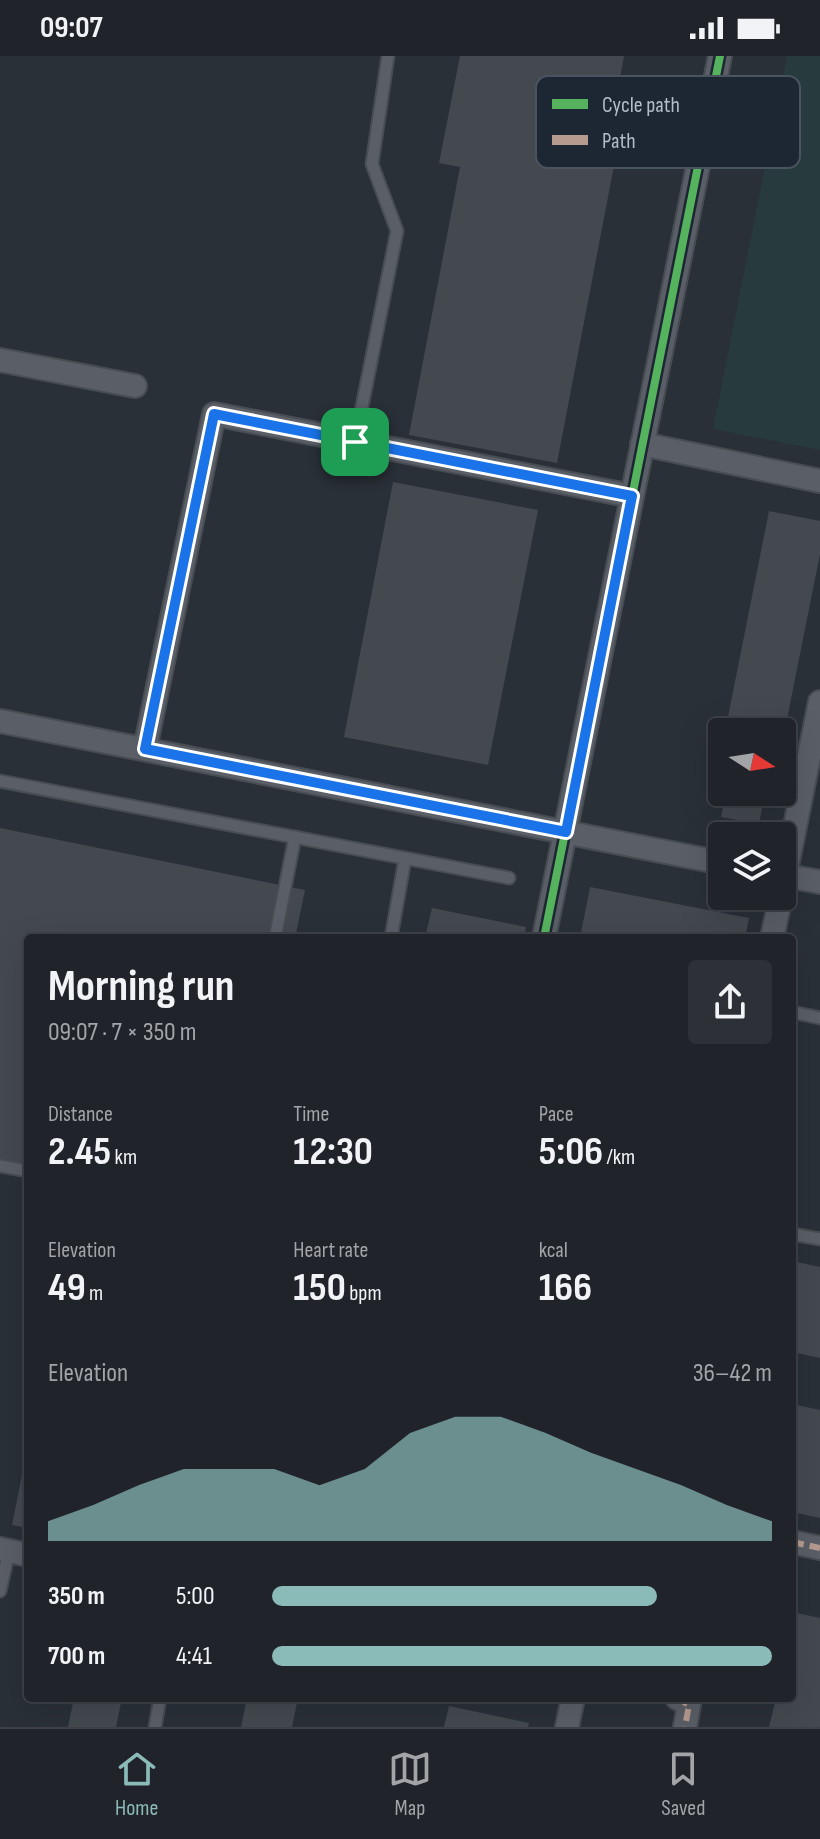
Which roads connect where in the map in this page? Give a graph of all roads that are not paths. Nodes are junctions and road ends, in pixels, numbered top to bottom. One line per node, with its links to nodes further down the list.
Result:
1 (388, 56): 7 (lane)
2 (720, 56): 3 (street)
3 (716, 76)
4 (697, 168): 8 (street)
5 (0, 360): 6 (street)
6 (135, 386)
7 (355, 442): 10 (street); 13 (street)
8 (642, 444): 9 (street); 10 (street)
9 (820, 481)
10 (632, 496): 16 (street)
11 (820, 702): 15 (street)
12 (0, 721): 13 (street)
13 (145, 749): 16 (street)
14 (0, 781): 17 (lane)
15 (796, 822)
16 (566, 832): 19 (street); 26 (street)
17 (295, 837): 18 (lane); 24 (lane)
18 (405, 859): 20 (lane); 25 (lane)
19 (708, 860)
20 (509, 878)
21 (820, 882): 22 (street)
22 (796, 883)
23 (778, 910): 27 (street)
24 (276, 934)
25 (392, 934)
26 (545, 934)
27 (773, 934)
28 (796, 1013): 29 (lane)
29 (820, 1018)
30 (0, 1166): 31 (lane)
31 (24, 1170)
32 (796, 1235): 33 (lane)
33 (820, 1239)
34 (796, 1543): 35 (street)
35 (820, 1548)
36 (12, 1552): 37 (lane)
37 (0, 1591)
38 (159, 1702): 41 (lane)
39 (572, 1702): 42 (street)
40 (684, 1702): 43 (street)
41 (155, 1727)
42 (567, 1727)
43 (685, 1727)

